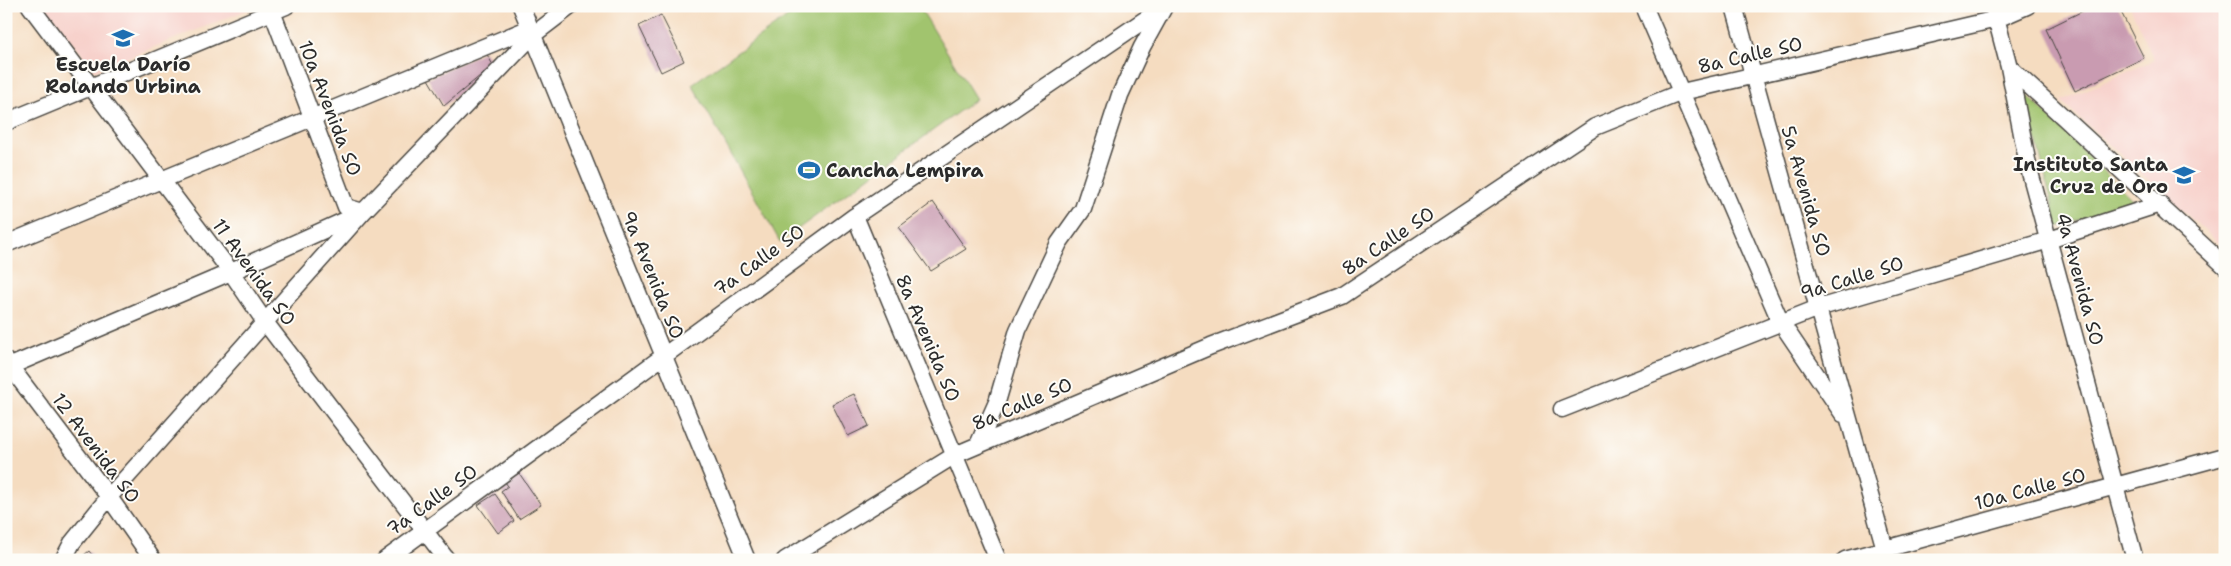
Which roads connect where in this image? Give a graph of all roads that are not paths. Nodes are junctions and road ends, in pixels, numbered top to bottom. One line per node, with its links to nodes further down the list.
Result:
1 (30, 6): 13 (street, 11 Avenida SO)
2 (521, 6): 10 (street, 9a Avenida SO)
3 (571, 6): 10 (street)
4 (1644, 6): 14 (street)
5 (1734, 6): 12 (street, 5a Avenida SO)
6 (1165, 7): 20 (street, 7a Calle SO); 32 (street)
7 (2025, 7): 9 (street, 8a Calle SO)
8 (276, 8): 13 (street); 15 (street, 10a Avenida SO)
9 (1995, 13): 11 (street, 4a Avenida SO); 12 (street, 8a Calle SO)
10 (532, 32): 15 (street); 19 (street); 28 (street, 9a Avenida SO)
11 (2009, 66): 18 (street); 21 (street, 4a Avenida SO)
12 (1753, 74): 14 (street, 8a Calle SO); 25 (street, 5a Avenida SO)
13 (90, 87): 16 (street); 17 (street, 11 Avenida SO)
14 (1682, 92): 26 (street); 32 (street, 8a Calle SO)
15 (312, 118): 17 (street); 19 (street, 10a Avenida SO)
16 (6, 122)
17 (161, 180): 22 (street); 24 (street, 11 Avenida SO)
18 (2160, 204): 21 (street, 9a Calle SO); 23 (street)
19 (363, 212): 24 (street); 27 (street)
20 (855, 216): 28 (street, 7a Calle SO); 33 (street, 8a Avenida SO)
21 (2049, 240): 25 (street, 9a Calle SO); 35 (street, 4a Avenida SO)
22 (6, 244)
23 (2225, 266)
24 (231, 272): 27 (street, 11 Avenida SO); 29 (street)
25 (1818, 308): 26 (street, 9a Calle SO); 31 (street, 5a Avenida SO)
26 (1780, 321): 30 (street, 9a Calle SO); 31 (street)
27 (265, 322): 36 (street); 37 (street, 11 Avenida SO)
28 (663, 354): 37 (street, 7a Calle SO); 43 (street, 9a Avenida SO)
29 (7, 365): 36 (street, 12 Avenida SO)
30 (1562, 409)
31 (1851, 427): 38 (street, 5a Avenida SO)
32 (978, 445): 33 (street, 8a Calle SO)
33 (955, 455): 44 (street, 8a Calle SO); 45 (street, 8a Avenida SO)
34 (2225, 456): 35 (street, 10a Calle SO)
35 (2116, 486): 38 (street, 10a Calle SO); 47 (street, 4a Avenida SO)
36 (109, 497): 39 (street); 40 (street, 12 Avenida SO)
37 (425, 530): 41 (street, 7a Calle SO); 42 (street, 11 Avenida SO)
38 (1886, 554): 46 (street, 10a Calle SO)
39 (63, 560)
40 (153, 560)
41 (385, 560)
42 (447, 560)
43 (747, 560)
44 (785, 560)
45 (998, 560)
46 (1845, 560)
47 (2135, 560)

